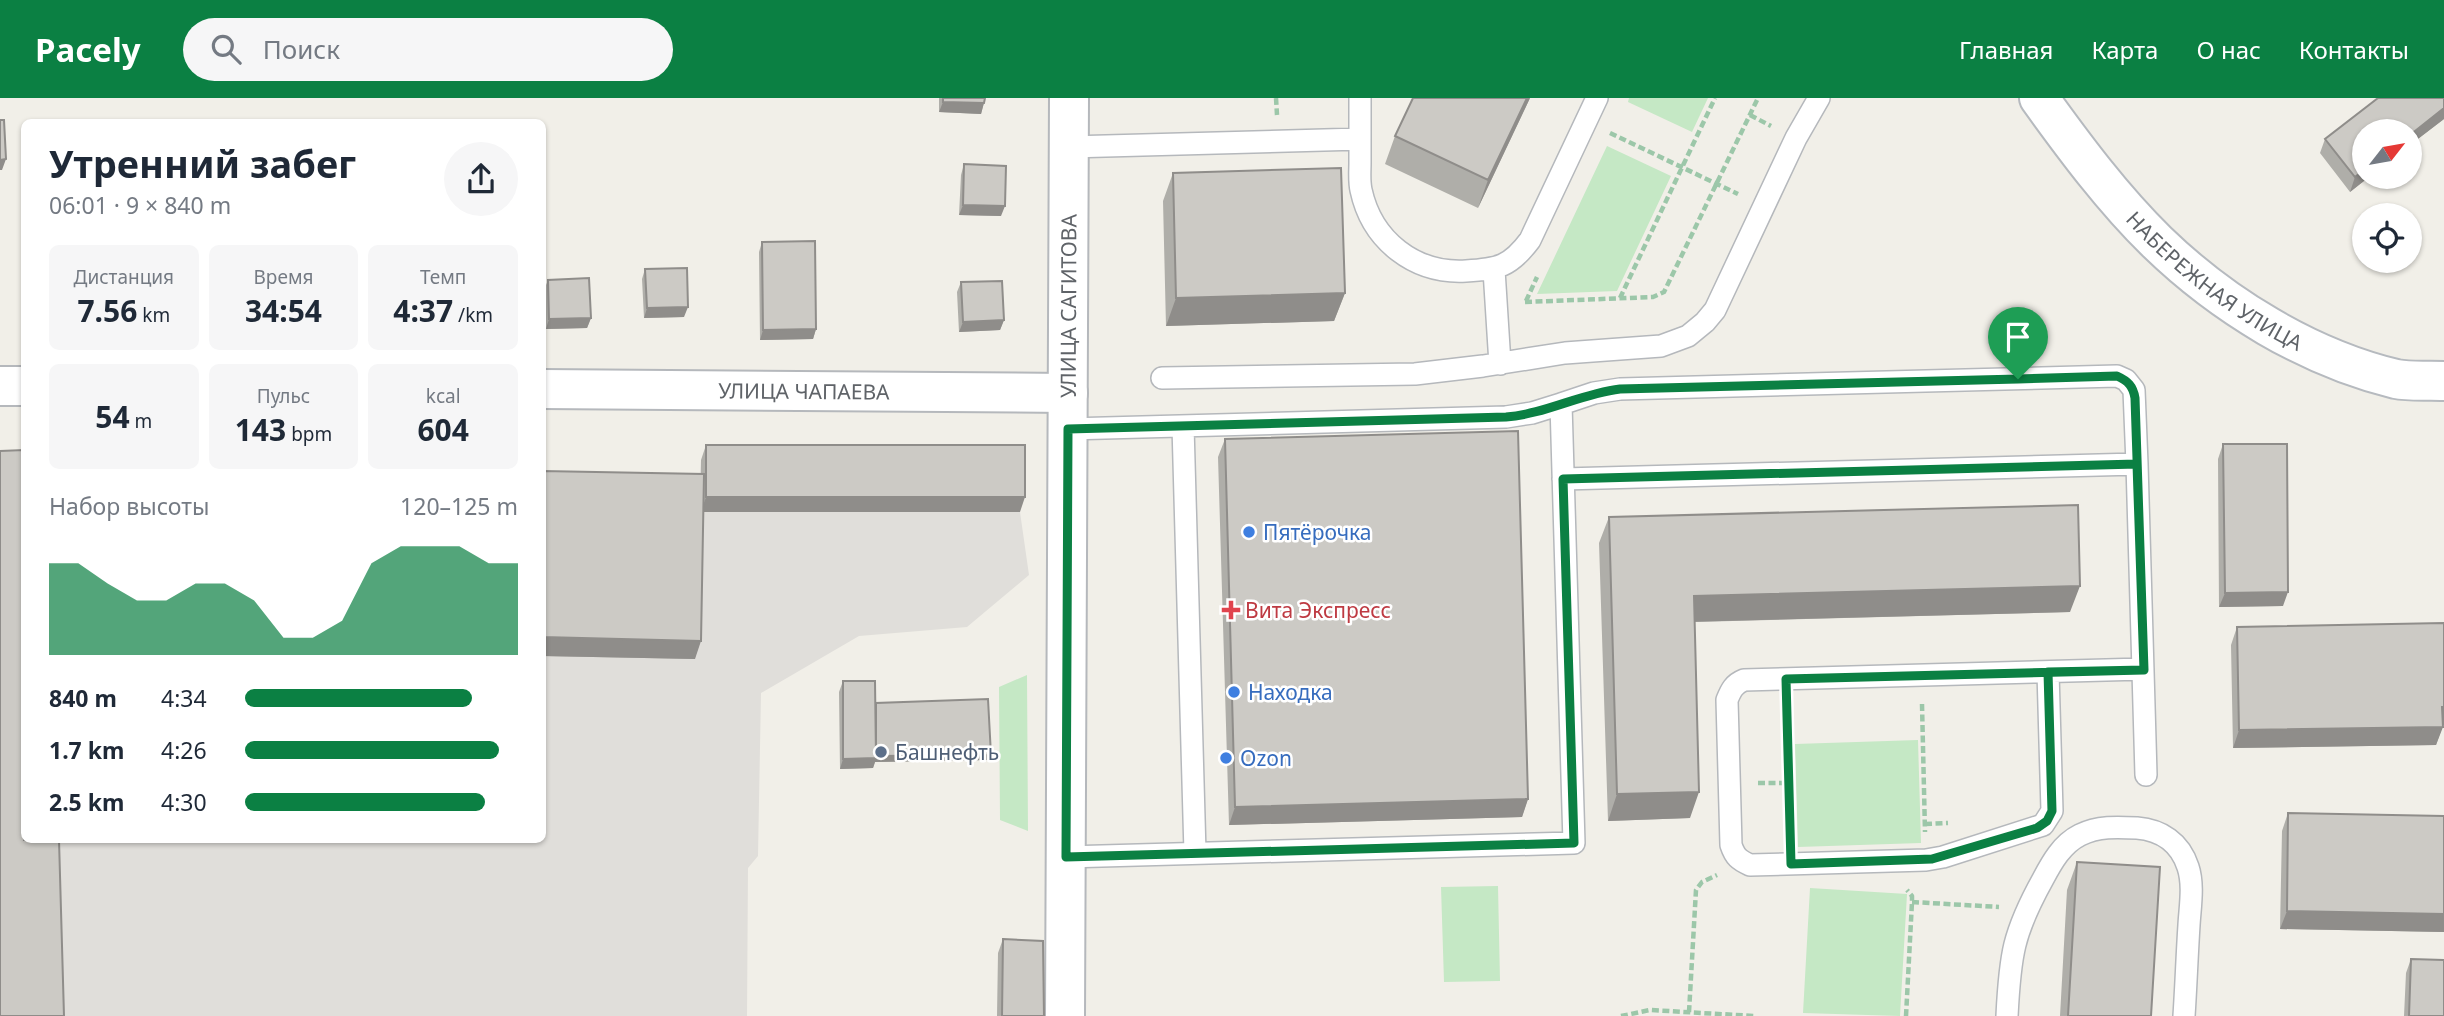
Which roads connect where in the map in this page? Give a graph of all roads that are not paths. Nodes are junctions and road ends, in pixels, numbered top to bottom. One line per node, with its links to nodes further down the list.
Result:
1 (1069, 98): 7 (street, УЛИЦА САГИТОВА)
2 (1360, 98): 6 (lane)
3 (1597, 98): 8 (lane)
4 (1819, 98): 9 (lane)
5 (2039, 98): 11 (street, НАБЕРЕЖНАЯ УЛИЦА)
6 (1360, 139): 7 (lane); 8 (lane)
7 (1069, 147): 16 (street, УЛИЦА САГИТОВА)
8 (1494, 270): 9 (lane)
9 (1500, 364): 10 (lane)
10 (1162, 378)
11 (2444, 381)
12 (0, 386): 13 (street)
13 (21, 386)
14 (546, 389): 16 (street, УЛИЦА ЧАПАЕВА)
15 (1561, 404): 17 (lane); 18 (lane); 19 (lane)
16 (1068, 411): 17 (lane); 24 (street, УЛИЦА САГИТОВА)
17 (1183, 426): 23 (lane)
18 (2137, 464): 19 (lane); 20 (lane)
19 (1563, 479): 23 (lane)
20 (2144, 670): 21 (lane); 22 (lane)
21 (2048, 672): 21 (lane)
22 (2147, 775)
23 (1195, 853): 24 (lane)
24 (1066, 857): 25 (street, УЛИЦА САГИТОВА)
25 (1065, 1016)
26 (2007, 1016): 27 (lane)
27 (2184, 1016)

